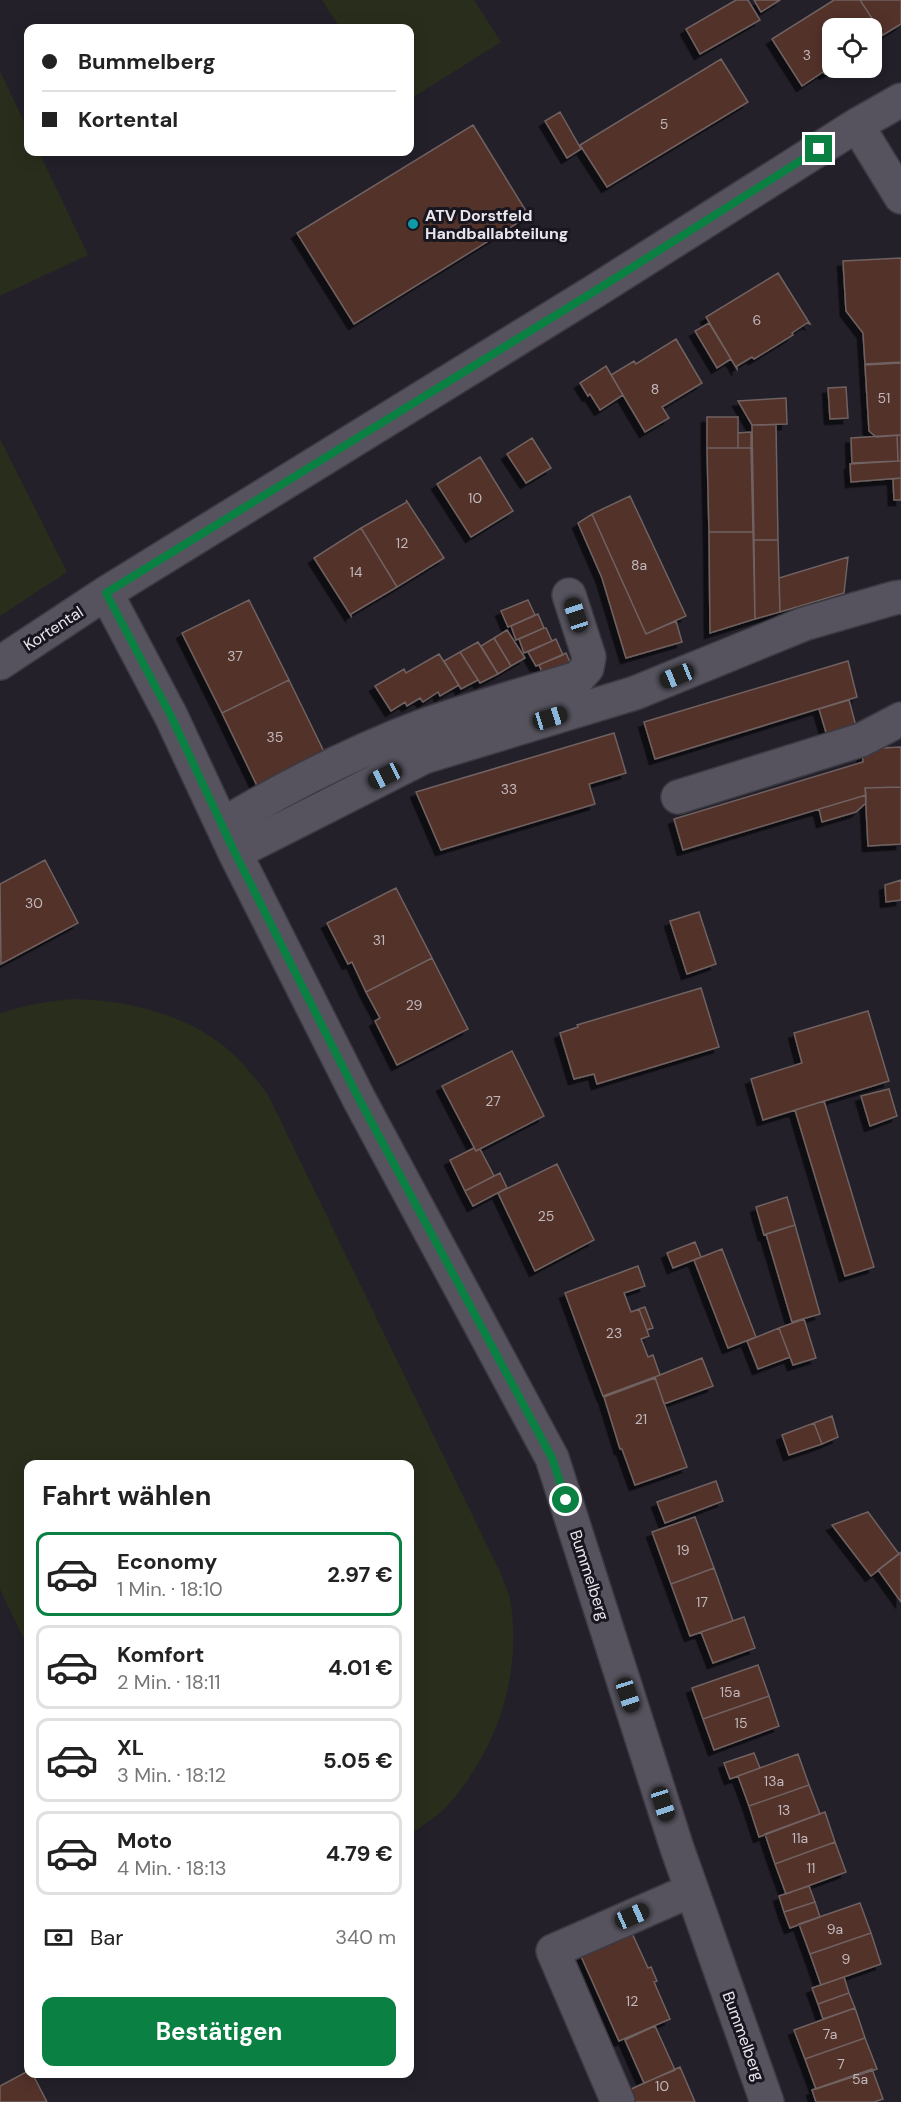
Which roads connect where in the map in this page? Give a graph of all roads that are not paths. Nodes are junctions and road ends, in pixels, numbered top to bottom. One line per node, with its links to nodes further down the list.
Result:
1 (901, 100): 2 (street, Kortental)
2 (857, 125): 3 (street); 4 (street, Kortental)
3 (901, 197)
4 (106, 593): 7 (street, Kortental); 10 (street, Bummelberg)
5 (569, 595): 10 (street)
6 (901, 597): 10 (street)
7 (0, 663)
8 (901, 719): 9 (street)
9 (678, 797)
10 (228, 839): 11 (street, Bummelberg)
11 (692, 1890): 12 (street); 13 (street, Bummelberg)
12 (618, 2102)
13 (767, 2102)

